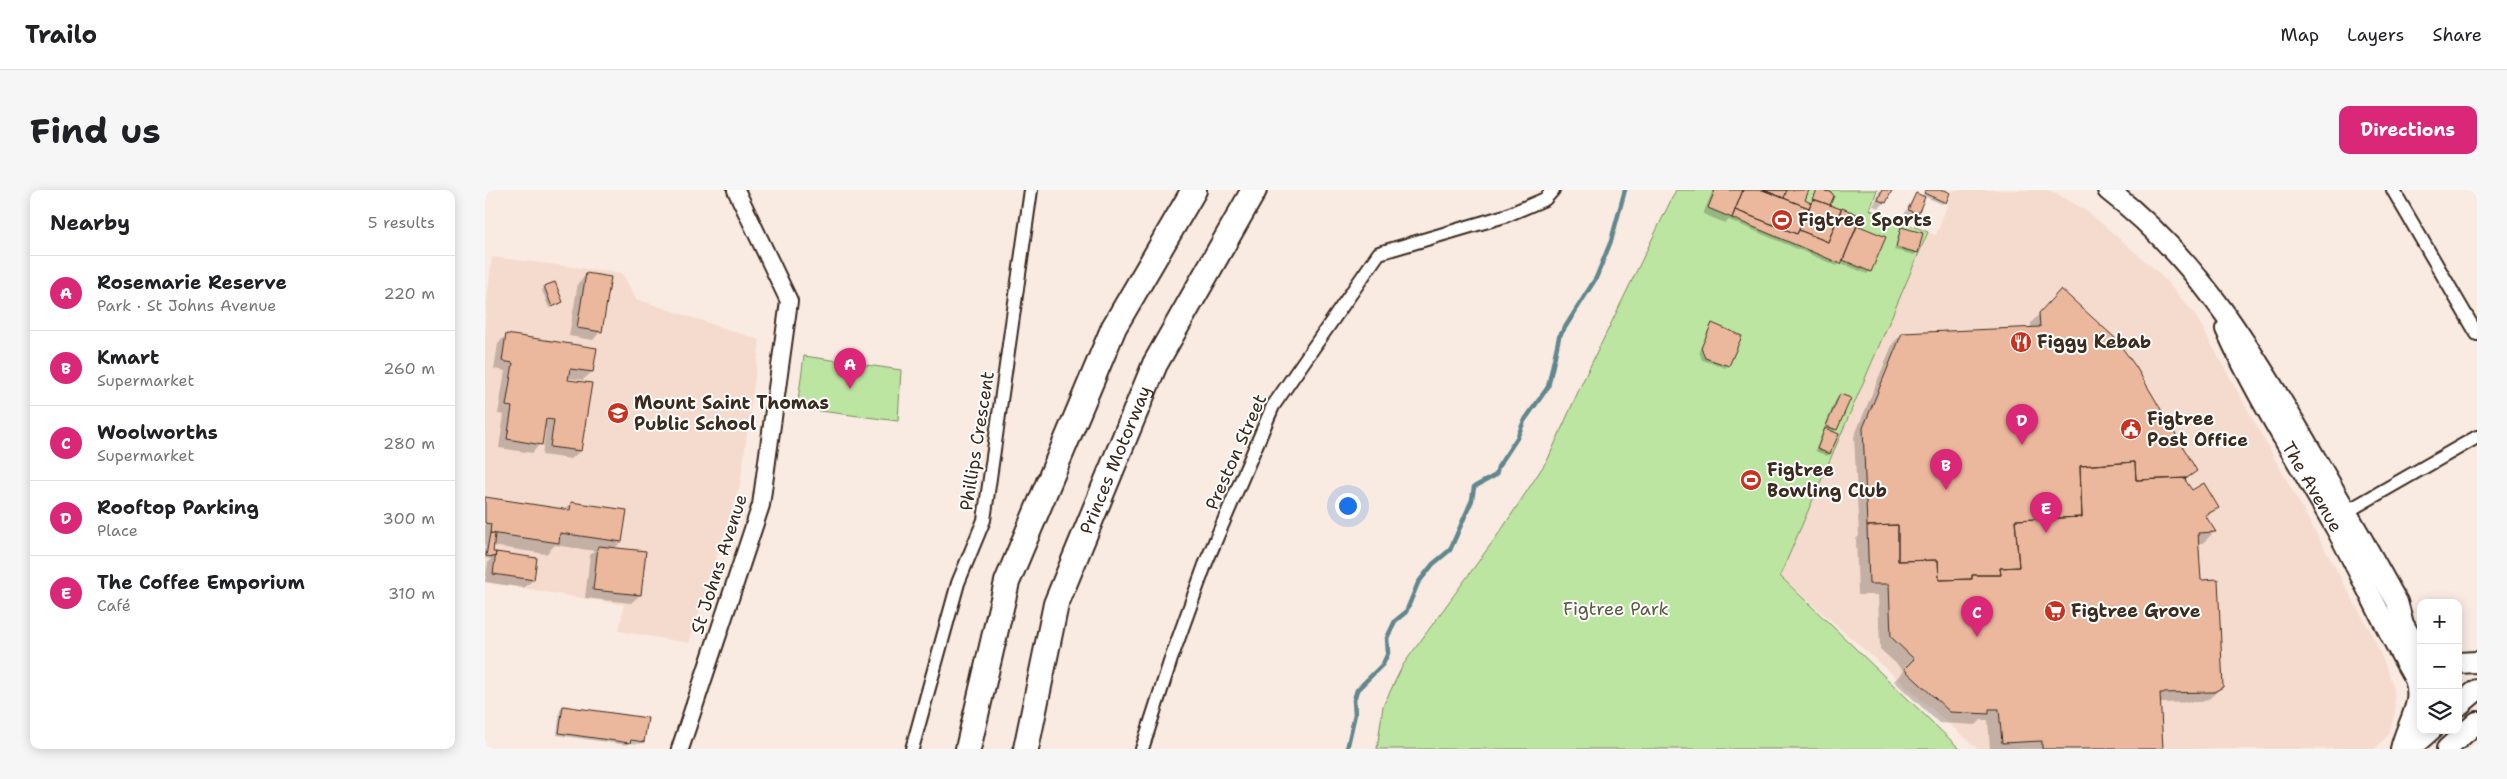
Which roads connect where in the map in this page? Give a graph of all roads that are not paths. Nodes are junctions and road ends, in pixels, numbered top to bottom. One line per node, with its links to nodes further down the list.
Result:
1 (736, 190): 22 (street, St Johns Avenue)
2 (1031, 190): 23 (street, Phillips Crescent)
3 (1194, 190): 24 (highway)
4 (1254, 190): 25 (highway, Princes Motorway)
5 (1553, 190): 26 (street, Preston Street)
6 (2107, 190): 8 (main road, The Avenue)
7 (2393, 190): 9 (street)
8 (2202, 286): 11 (main road, The Avenue); 17 (main road, The Avenue)
9 (2477, 334)
10 (2477, 437): 11 (street)
11 (2346, 512): 12 (main road, The Avenue)
12 (2397, 602): 13 (main road); 14 (main road, The Avenue)
13 (2417, 629)
14 (2417, 648)
15 (2477, 662): 16 (main road)
16 (2462, 663)
17 (2417, 682)
18 (2418, 689): 27 (main road)
19 (2477, 690): 20 (main road)
20 (2462, 703)
21 (2426, 734): 28 (main road)
22 (680, 749)
23 (912, 749)
24 (969, 749)
25 (1026, 749)
26 (1142, 749)
27 (2401, 749)
28 (2409, 749)

